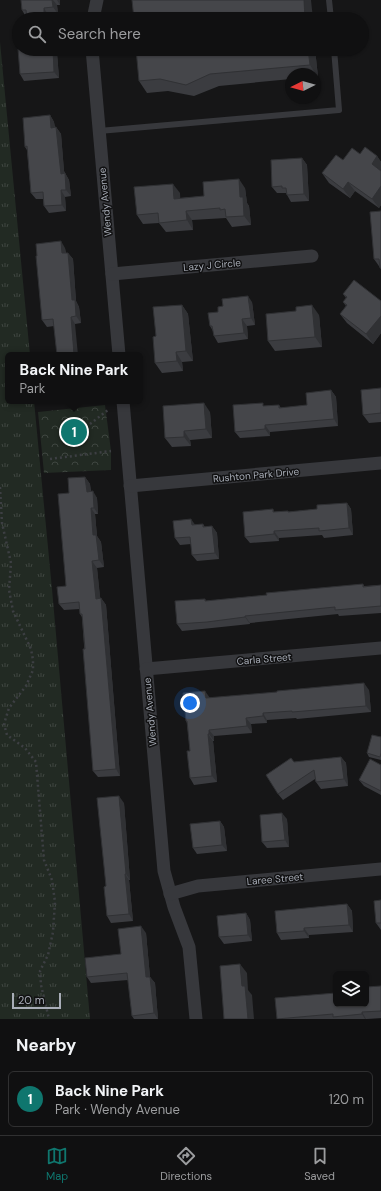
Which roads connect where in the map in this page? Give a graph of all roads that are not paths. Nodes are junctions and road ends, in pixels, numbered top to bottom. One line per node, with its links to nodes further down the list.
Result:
1 (97, 0): 3 (street)
2 (329, 0): 4 (lane)
3 (94, 12)
4 (330, 12)
5 (93, 56): 7 (street, Wendy Avenue)
6 (335, 56): 7 (lane)
7 (99, 131): 9 (street, Wendy Avenue)
8 (312, 256): 9 (street, Lazy J Circle)
9 (112, 274): 10 (street, Wendy Avenue)
10 (119, 352)
11 (123, 404): 13 (street, Wendy Avenue)
12 (381, 463): 13 (street, Rushton Park Drive)
13 (130, 486): 15 (street, Wendy Avenue)
14 (381, 648): 15 (street, Carla Street)
15 (146, 669): 17 (street, Wendy Avenue)
16 (381, 869): 17 (street, Laree Street)
17 (170, 894): 18 (street, Wendy Avenue)
18 (196, 1019)

